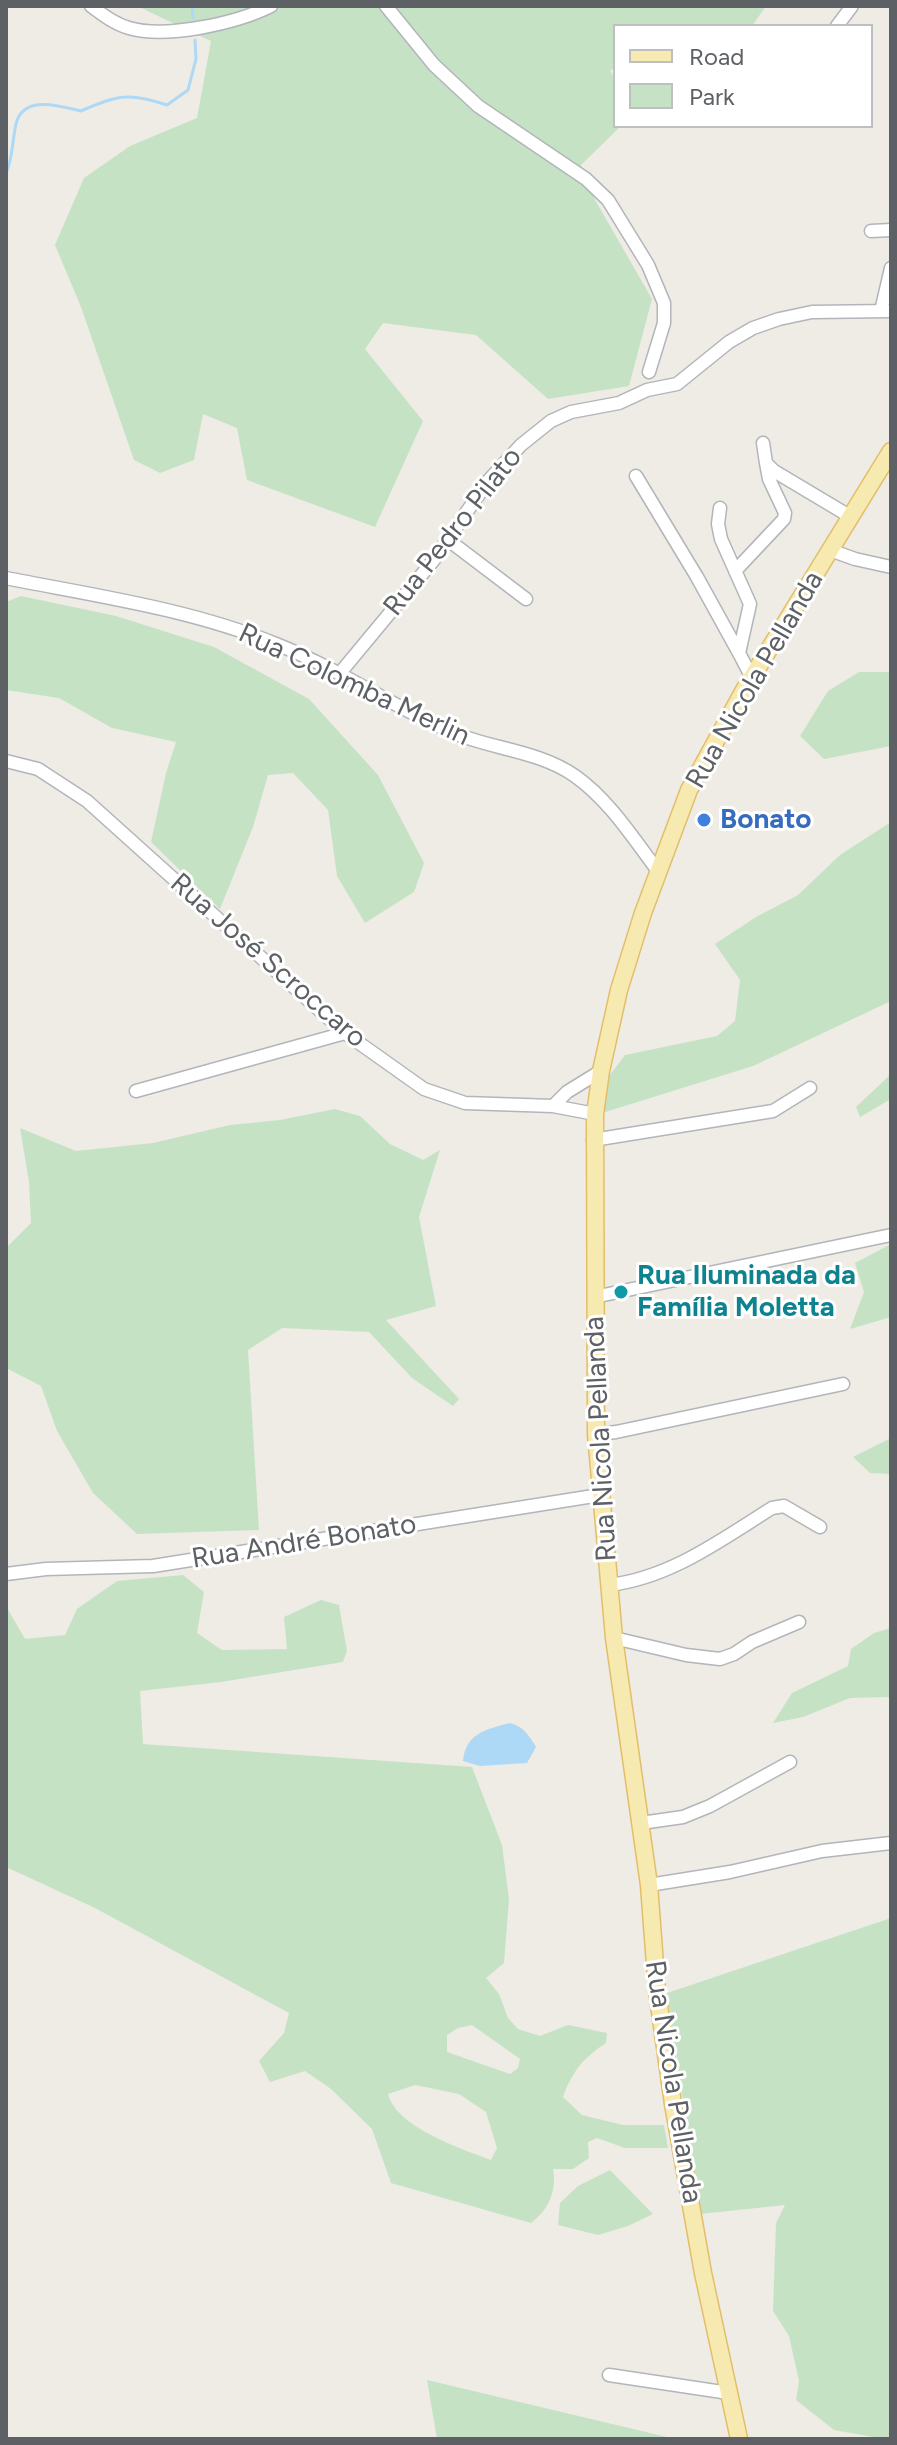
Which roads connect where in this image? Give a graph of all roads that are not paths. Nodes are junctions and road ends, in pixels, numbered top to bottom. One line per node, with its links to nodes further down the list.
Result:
1 (91, 6): 2 (street)
2 (271, 6)
3 (386, 6): 10 (street)
4 (852, 6): 5 (street)
5 (838, 24)
6 (891, 230): 7 (street)
7 (871, 231)
8 (891, 268): 9 (street)
9 (886, 311): 17 (street, Rua Pedro Pilato)
10 (649, 372)
11 (763, 443): 13 (street)
12 (891, 451): 16 (main road, Rua Nicola Pellanda)
13 (766, 463): 16 (street); 20 (street)
14 (636, 476): 23 (street)
15 (720, 508): 20 (street)
16 (851, 517): 18 (main road, Rua Nicola Pellanda)
17 (447, 539): 22 (street); 24 (street, Rua Pedro Pilato)
18 (830, 550): 19 (street); 25 (main road, Rua Nicola Pellanda)
19 (891, 567)
20 (735, 571): 23 (street)
21 (6, 578): 24 (street, Rua Colomba Merlin)
22 (526, 599)
23 (739, 653): 25 (street)
24 (340, 673): 27 (street, Rua Colomba Merlin)
25 (752, 678): 27 (main road, Rua Nicola Pellanda)
26 (6, 761): 28 (street, Rua José Scroccaro)
27 (658, 871): 29 (main road, Rua Nicola Pellanda)
28 (345, 1033): 31 (street); 32 (street, Rua José Scroccaro)
29 (601, 1071): 32 (street); 33 (main road, Rua Nicola Pellanda)
30 (810, 1088): 34 (street)
31 (136, 1091)
32 (553, 1106): 33 (street, Rua José Scroccaro)
33 (595, 1114): 34 (main road, Rua Nicola Pellanda)
34 (593, 1140): 36 (main road, Rua Nicola Pellanda)
35 (891, 1235): 36 (street)
36 (594, 1297): 38 (main road, Rua Nicola Pellanda)
37 (843, 1384): 38 (street)
38 (596, 1434): 39 (main road, Rua Nicola Pellanda)
39 (600, 1495): 41 (street, Rua André Bonato); 42 (main road, Rua Nicola Pellanda)
40 (820, 1527): 42 (street)
41 (6, 1574)
42 (609, 1585): 44 (main road, Rua Nicola Pellanda)
43 (799, 1622): 44 (street)
44 (614, 1638): 46 (main road, Rua Nicola Pellanda)
45 (790, 1762): 46 (street)
46 (641, 1823): 48 (main road, Rua Nicola Pellanda)
47 (891, 1843): 48 (street)
48 (649, 1885): 50 (main road, Rua Nicola Pellanda)
49 (609, 2375): 50 (street)
50 (729, 2393): 51 (main road, Rua Nicola Pellanda)
51 (739, 2439)

